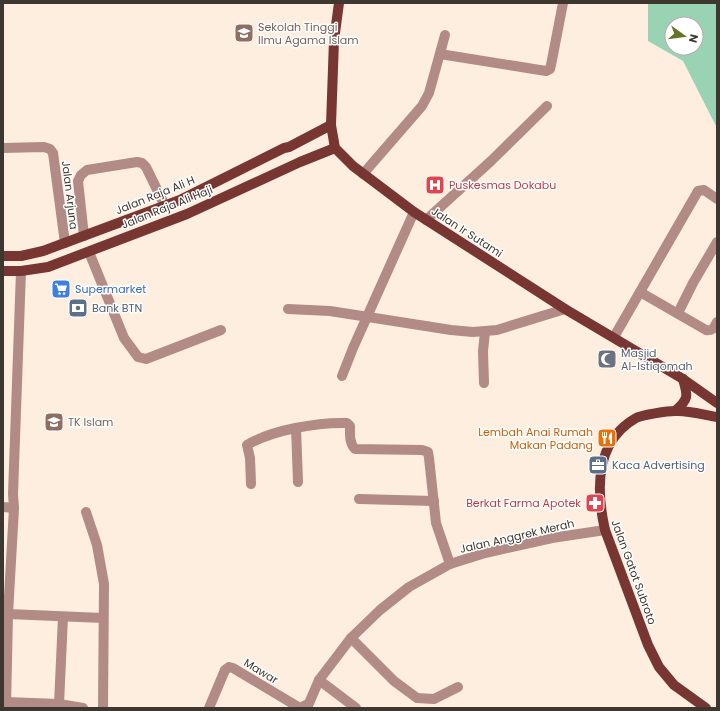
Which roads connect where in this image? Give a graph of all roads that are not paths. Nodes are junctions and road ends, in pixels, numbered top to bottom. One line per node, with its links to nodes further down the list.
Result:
1 (339, 3): 6 (main road)
2 (563, 3): 4 (street)
3 (445, 35): 4 (street)
4 (440, 54): 9 (street)
5 (547, 106): 13 (street)
6 (331, 125): 8 (main road); 11 (main road, Jalan Raja Ali H)
7 (3, 148): 16 (street, Jalan Arjuna)
8 (336, 148): 9 (main road, Jalan Ir Sutami); 17 (main road, Jalan Raja Ali Haji)
9 (363, 174): 12 (main road, Jalan Ir Sutami)
10 (717, 199): 21 (street)
11 (165, 206): 14 (main road, Jalan Raja Ali H); 14 (street)
12 (414, 212): 13 (main road, Jalan Ir Sutami); 25 (street)
13 (426, 220): 23 (main road, Jalan Ir Sutami)
14 (84, 236): 16 (main road, Jalan Raja Ali H)
15 (717, 242): 24 (street)
16 (65, 243): 18 (main road, Jalan Raja Ali H)
17 (89, 252): 20 (main road, Jalan Raja Ali Haji); 27 (street)
18 (3, 256)
19 (3, 271): 20 (main road, Jalan Raja Ali Haji)
20 (21, 271): 42 (street)
21 (640, 292): 24 (street); 29 (street)
22 (288, 309): 25 (street)
23 (565, 309): 28 (street); 29 (main road, Jalan Ir Sutami)
24 (678, 313): 26 (street)
25 (368, 317): 28 (street); 30 (street)
26 (717, 322)
27 (221, 330)
28 (485, 332): 32 (street)
29 (614, 337): 31 (main road, Jalan Ir Sutami)
30 (342, 376)
31 (683, 379): 33 (main road, Jalan Ir Sutami); 34 (main road)
32 (484, 383)
33 (717, 403)
34 (676, 411): 35 (main road, Jalan Gatot Subroto); 44 (main road, Jalan Gatot Subroto)
35 (717, 418)
36 (296, 428): 37 (street); 38 (street); 40 (street)
37 (298, 482)
38 (251, 484)
39 (359, 499): 40 (street)
40 (434, 501): 45 (street)
41 (3, 507): 42 (street)
42 (14, 508): 46 (street)
43 (86, 512): 48 (street)
44 (605, 530): 45 (street, Jalan Anggrek Merah); 59 (main road, Jalan Gatot Subroto)
45 (450, 564): 49 (street, Jalan Anggrek Merah)
46 (8, 614): 47 (street); 53 (street)
47 (63, 617): 48 (street); 52 (street)
48 (103, 618): 56 (street)
49 (351, 638): 50 (street, Jalan Anggrek Merah); 51 (street)
50 (319, 680): 54 (street, Jalan Anggrek Merah); 58 (street)
51 (458, 687)
52 (59, 704): 53 (street); 55 (street)
53 (6, 705)
54 (305, 707): 57 (street, Mawar)
55 (83, 708)
56 (103, 708)
57 (209, 708)
58 (356, 708)
59 (706, 708)

